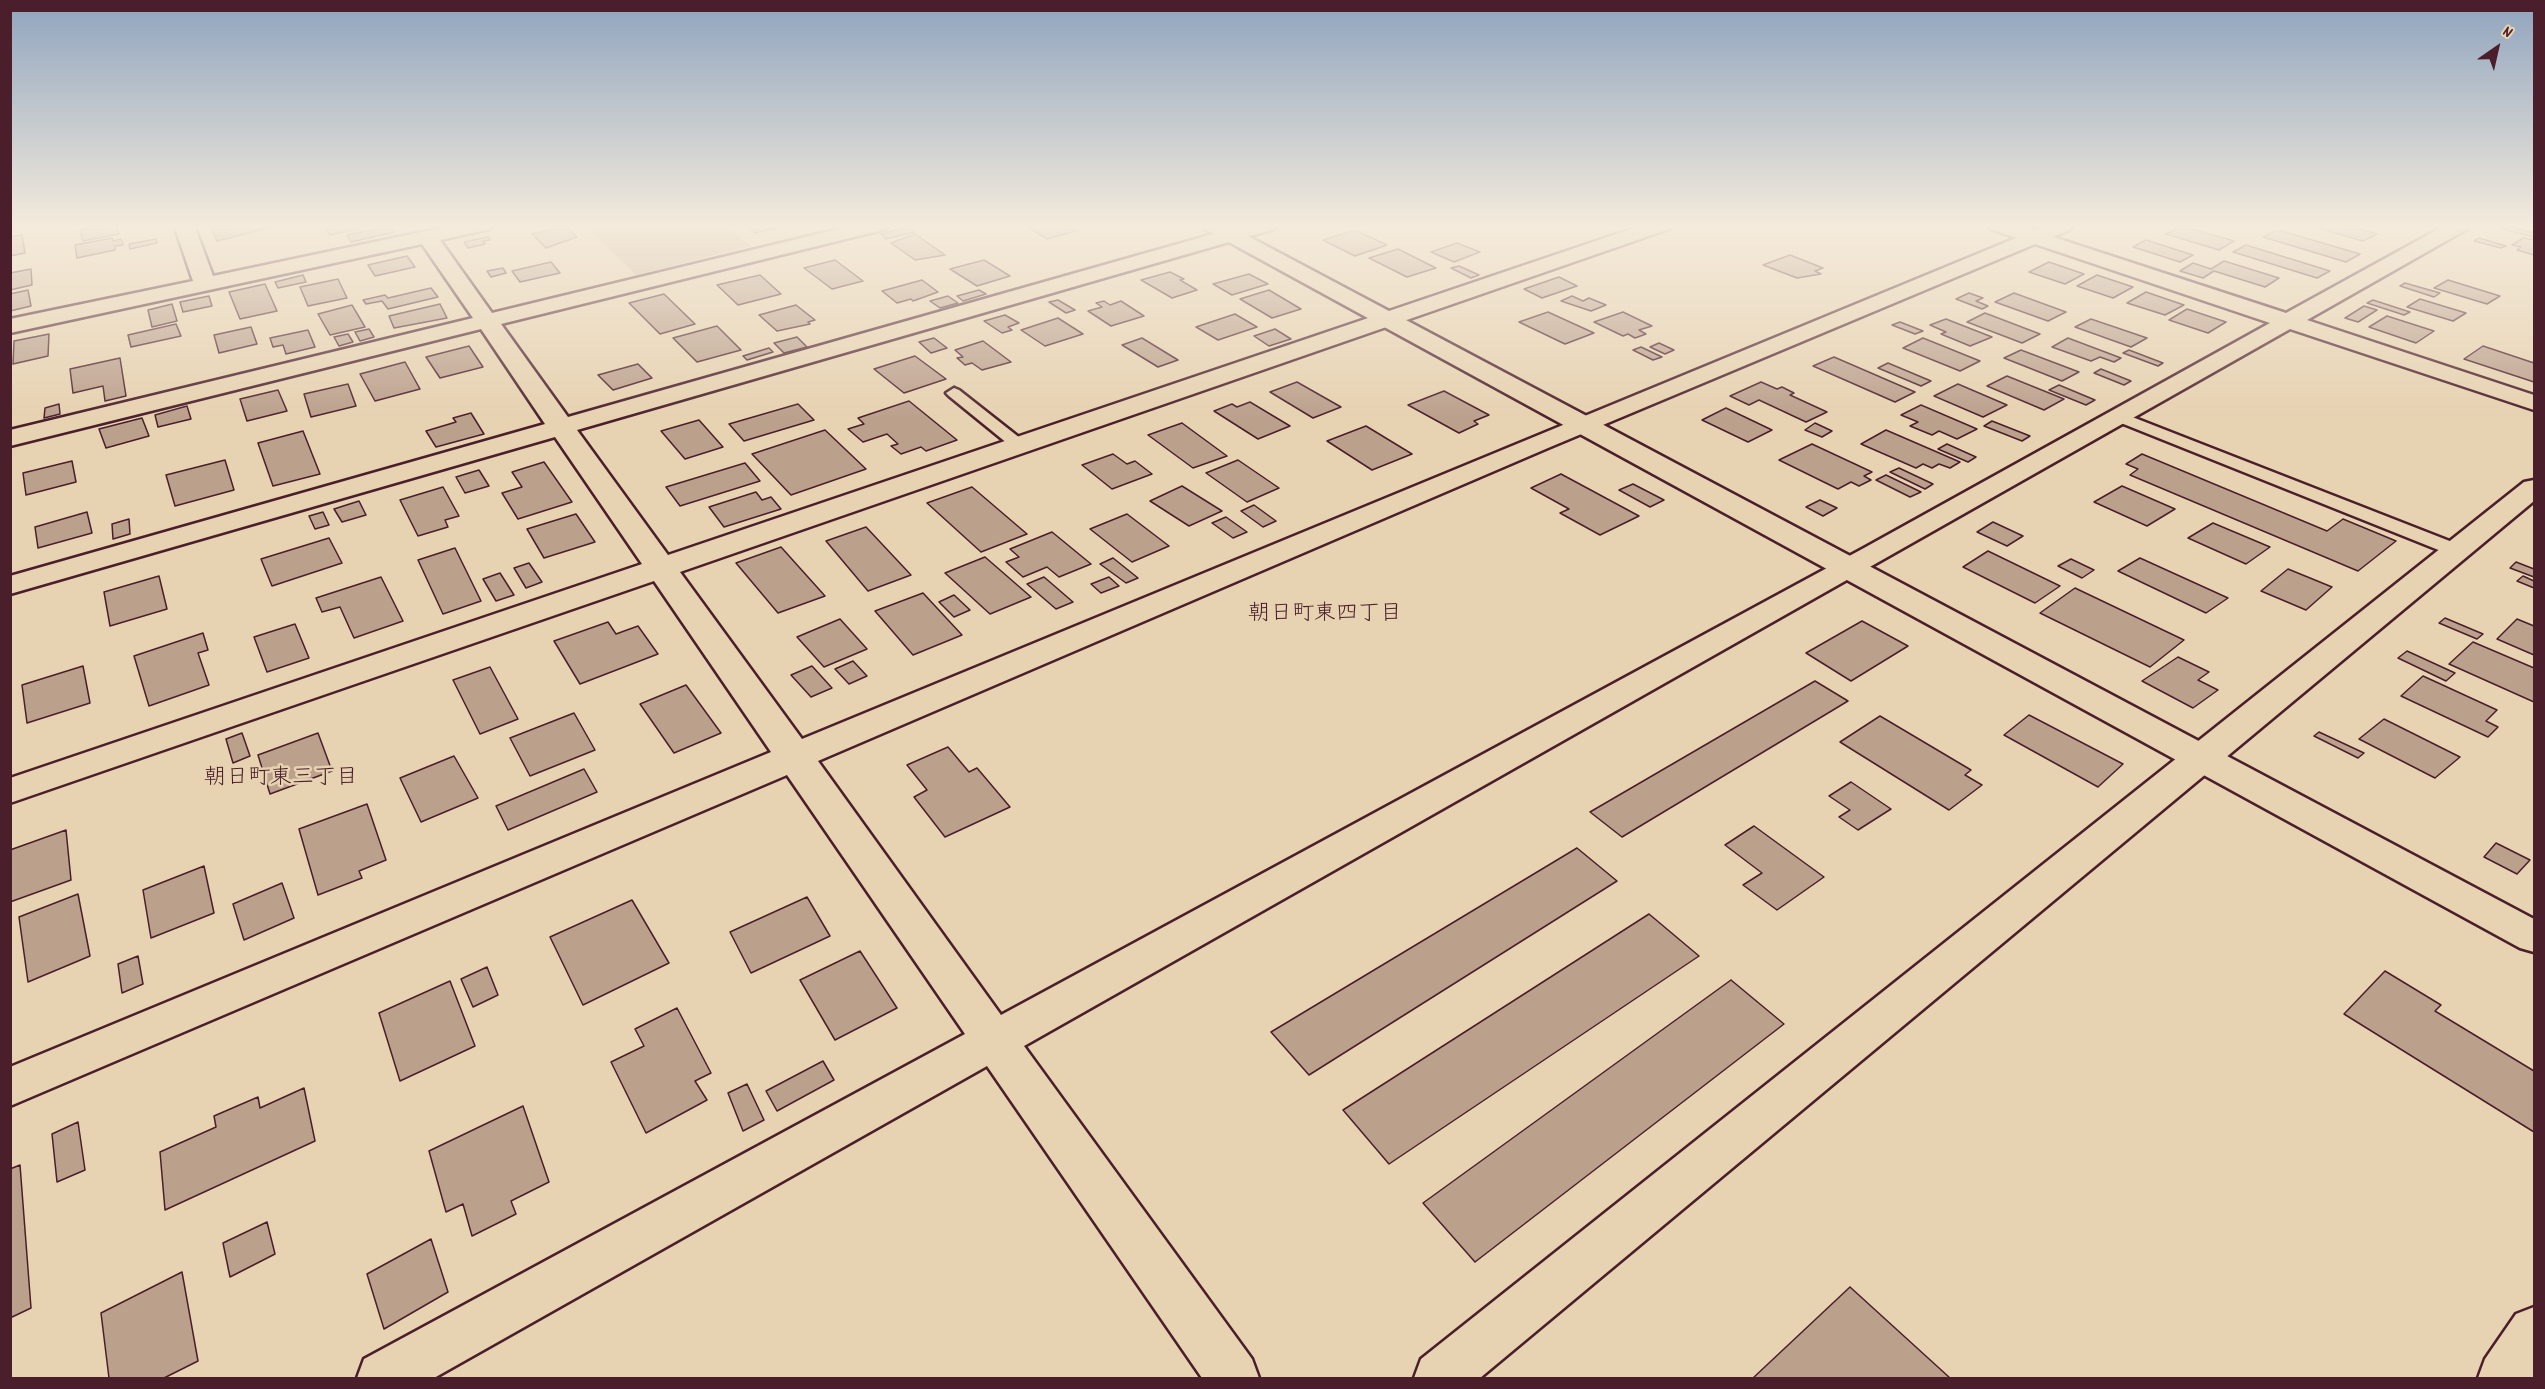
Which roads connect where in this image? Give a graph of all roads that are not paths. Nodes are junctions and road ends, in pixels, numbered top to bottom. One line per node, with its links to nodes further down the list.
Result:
1 (182, 290): 13 (street)
2 (465, 290): 12 (street)
3 (618, 290): 12 (street)
4 (1022, 290): 18 (street)
5 (1331, 290): 10 (street)
6 (1471, 290): 10 (street)
7 (1909, 290): 17 (street)
8 (2193, 290): 11 (street)
9 (2343, 290): 11 (street)
10 (1385, 319): 17 (street); 20 (street)
11 (2286, 321): 15 (street); 16 (street)
12 (488, 322): 18 (street); 19 (street)
13 (10, 326)
14 (954, 393): 20 (lane)
15 (2535, 404)
16 (2117, 416): 22 (lane); 23 (street)
17 (1583, 425): 23 (street); 26 (street)
18 (563, 428): 24 (street); 25 (street)
19 (10, 438)
20 (1019, 445): 24 (street)
21 (2535, 488): 22 (street)
22 (2458, 551): 27 (street)
23 (1849, 566): 27 (street); 30 (street)
24 (661, 567): 26 (street); 28 (street)
25 (10, 585)
26 (794, 757): 30 (street); 31 (street)
27 (2203, 758): 29 (street); 35 (street)
28 (10, 791)
29 (2535, 937)
30 (994, 1039): 33 (street); 34 (street)
31 (10, 1087)
32 (2535, 1332): 36 (street)
33 (382, 1378)
34 (1233, 1378)
35 (1440, 1378)
36 (2504, 1378)

